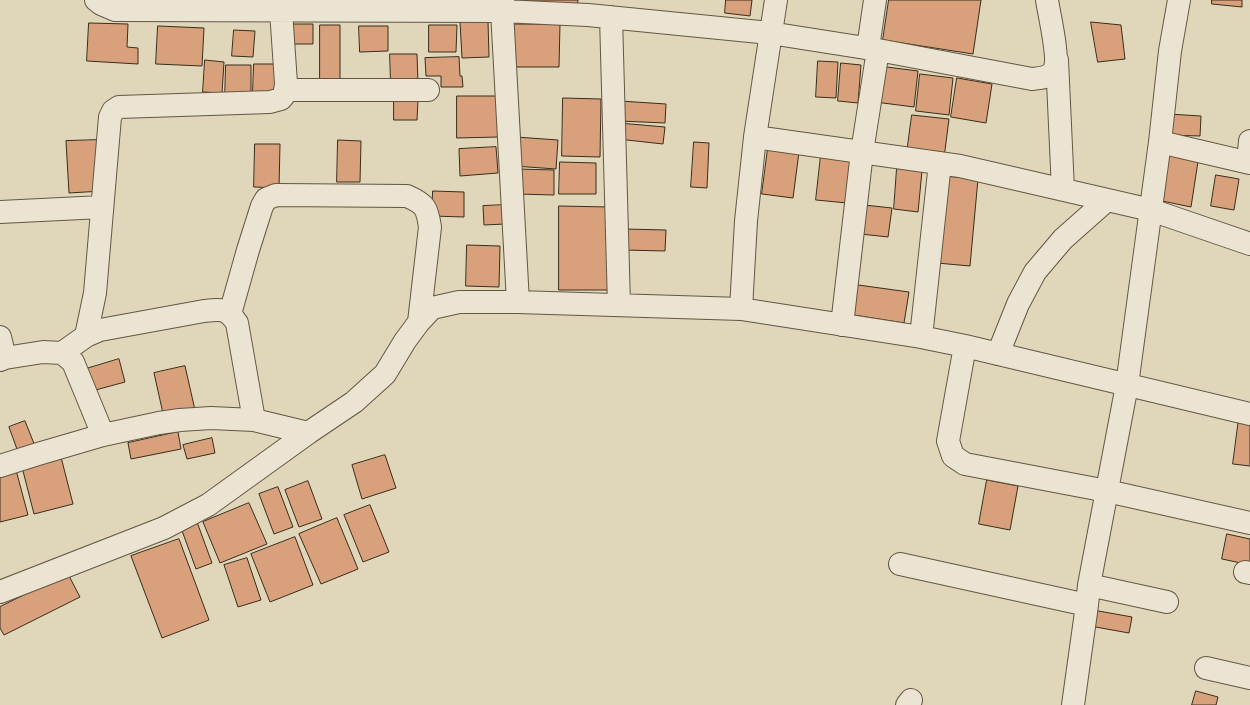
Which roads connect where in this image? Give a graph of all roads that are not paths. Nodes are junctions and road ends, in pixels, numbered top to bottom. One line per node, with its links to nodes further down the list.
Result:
1 (96, 0): 8 (street)
2 (776, 0): 10 (street)
3 (875, 0): 11 (street)
4 (1047, 0): 12 (street)
5 (1179, 0): 17 (street)
6 (503, 5): 7 (street); 8 (street); 27 (street)
7 (589, 7): 9 (street)
8 (281, 11): 13 (street)
9 (611, 17): 10 (street); 28 (street)
10 (770, 33): 11 (street); 15 (street)
11 (873, 49): 12 (street); 18 (street)
12 (1057, 60): 21 (street)
13 (285, 90): 14 (street); 23 (street)
14 (428, 90)
15 (755, 137): 18 (street); 29 (street)
16 (1250, 141): 20 (street)
17 (1160, 142): 20 (street); 24 (street)
18 (862, 152): 19 (street); 32 (street)
19 (940, 163): 21 (street); 35 (street)
20 (1249, 163)
21 (1063, 190): 22 (street)
22 (1106, 200): 24 (street); 38 (street)
23 (102, 207): 25 (street); 33 (street)
24 (1151, 210): 26 (street); 40 (street)
25 (0, 212)
26 (1250, 244)
27 (518, 302): 28 (street); 31 (street)
28 (619, 305): 29 (street)
29 (741, 309): 32 (street)
30 (230, 314): 31 (street); 33 (street); 42 (street)
31 (419, 322): 43 (street)
32 (842, 325): 35 (street)
33 (86, 336): 37 (street)
34 (0, 337): 39 (street)
35 (921, 337): 36 (street)
36 (965, 346): 38 (street); 46 (street)
37 (62, 353): 39 (street); 44 (street)
38 (998, 354): 40 (street)
39 (3, 359)
40 (1127, 385): 41 (street); 46 (street)
41 (1250, 414)
42 (254, 420): 43 (street); 44 (street)
43 (308, 433): 49 (street)
44 (103, 435): 45 (street)
45 (0, 466)
46 (1107, 491): 47 (street); 50 (street)
47 (1250, 524)
48 (900, 564): 50 (street)
49 (0, 592)
50 (1088, 595): 51 (street); 54 (street)
51 (1167, 602)
52 (1206, 668): 53 (street)
53 (1250, 678)
54 (1073, 705)

